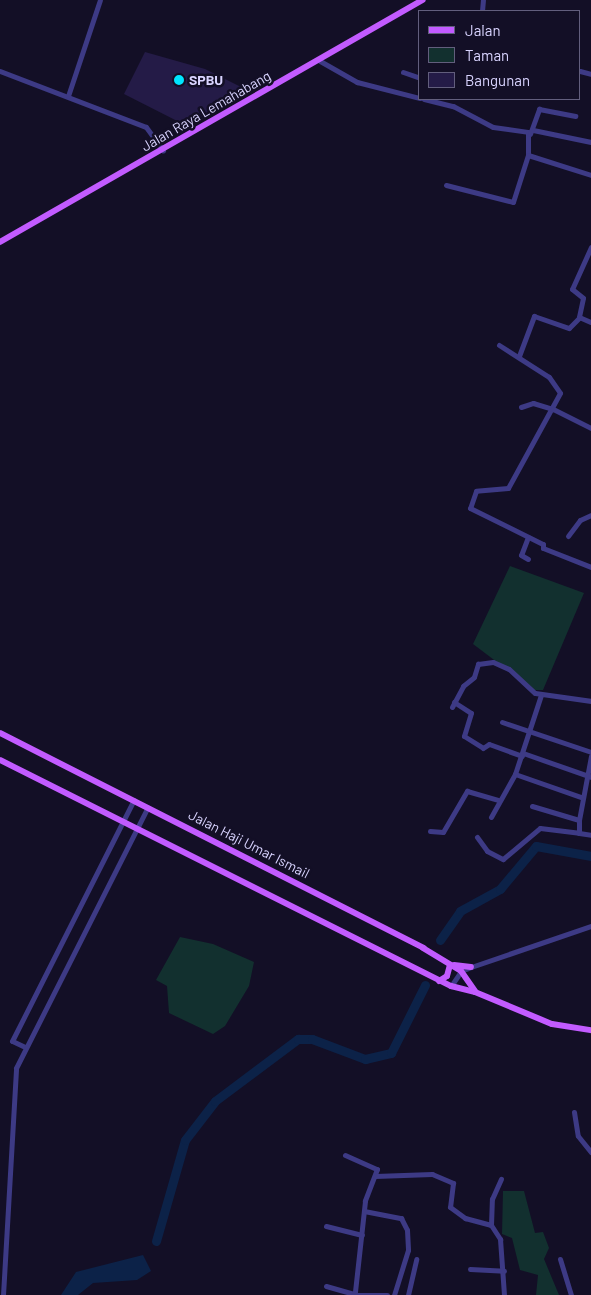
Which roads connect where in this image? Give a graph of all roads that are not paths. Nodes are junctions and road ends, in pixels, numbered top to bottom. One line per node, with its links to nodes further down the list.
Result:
1 (100, 0): 7 (street)
2 (423, 0): 3 (main road, Jalan Raya Lemahabang)
3 (320, 60): 8 (street); 15 (main road, Jalan Raya Lemahabang)
4 (0, 71): 7 (street)
5 (403, 72): 6 (street)
6 (418, 77)
7 (68, 96): 15 (street)
8 (418, 98)
9 (428, 100): 11 (street)
10 (455, 100): 11 (street)
11 (454, 106): 13 (street)
12 (575, 116): 13 (street)
13 (532, 132): 14 (street); 16 (street)
14 (591, 142)
15 (163, 150): 19 (main road, Jalan Raya Lemahabang)
16 (528, 155): 17 (street); 18 (street)
17 (591, 175)
18 (446, 185)
19 (0, 242)
20 (591, 247): 21 (street)
21 (580, 318): 22 (street); 24 (street)
22 (591, 322)
23 (499, 345): 24 (street)
24 (519, 356): 26 (street)
25 (521, 407): 26 (street)
26 (553, 409): 27 (street); 30 (street)
27 (591, 428)
28 (591, 515): 29 (street)
29 (568, 536)
30 (528, 537): 31 (street); 32 (street)
31 (528, 559)
32 (591, 567)
33 (541, 695): 34 (street); 37 (street); 39 (street)
34 (591, 701)
35 (502, 722): 37 (street)
36 (0, 732): 45 (main road, Jalan Haji Umar Ismail)
37 (529, 732): 38 (street); 39 (street)
38 (591, 752)
39 (522, 754): 42 (street); 43 (street)
40 (591, 756): 43 (street)
41 (0, 760): 51 (main road)
42 (515, 774): 44 (street); 46 (street)
43 (588, 776): 44 (street)
44 (581, 797): 50 (street)
45 (134, 800): 48 (main road, Jalan Haji Umar Ismail); 51 (street)
46 (498, 800): 49 (street); 53 (street)
47 (532, 806): 50 (street)
48 (148, 807): 52 (street); 58 (main road, Jalan Haji Umar Ismail)
49 (491, 817)
50 (579, 820): 54 (street)
51 (123, 821): 52 (main road); 65 (street)
52 (137, 828): 61 (main road); 65 (street)
53 (430, 831)
54 (579, 833): 55 (street); 56 (street)
55 (591, 835)
56 (477, 837)
57 (591, 926): 59 (street)
58 (448, 964): 59 (main road); 60 (main road, Jalan Haji Umar Ismail); 61 (main road)
59 (471, 966): 60 (street)
60 (461, 971): 62 (street); 63 (main road, Jalan Haji Umar Ismail)
61 (438, 980): 62 (main road)
62 (451, 986): 63 (main road)
63 (475, 992): 64 (main road)
64 (591, 1030)
65 (25, 1047): 81 (street)
66 (574, 1112): 67 (street)
67 (591, 1151)
68 (345, 1155): 69 (street)
69 (375, 1176): 71 (street); 72 (street)
70 (501, 1179): 72 (street)
71 (364, 1211): 74 (street); 83 (street)
72 (491, 1225): 78 (street)
73 (326, 1226): 74 (street)
74 (362, 1235): 80 (street)
75 (416, 1259): 84 (street)
76 (560, 1259): 86 (street)
77 (470, 1269): 78 (street)
78 (504, 1271): 85 (street)
79 (326, 1286): 80 (street)
80 (354, 1294): 82 (street)
81 (3, 1295)
82 (387, 1295)
83 (394, 1295)
84 (408, 1295)
85 (504, 1295)
86 (571, 1295)

